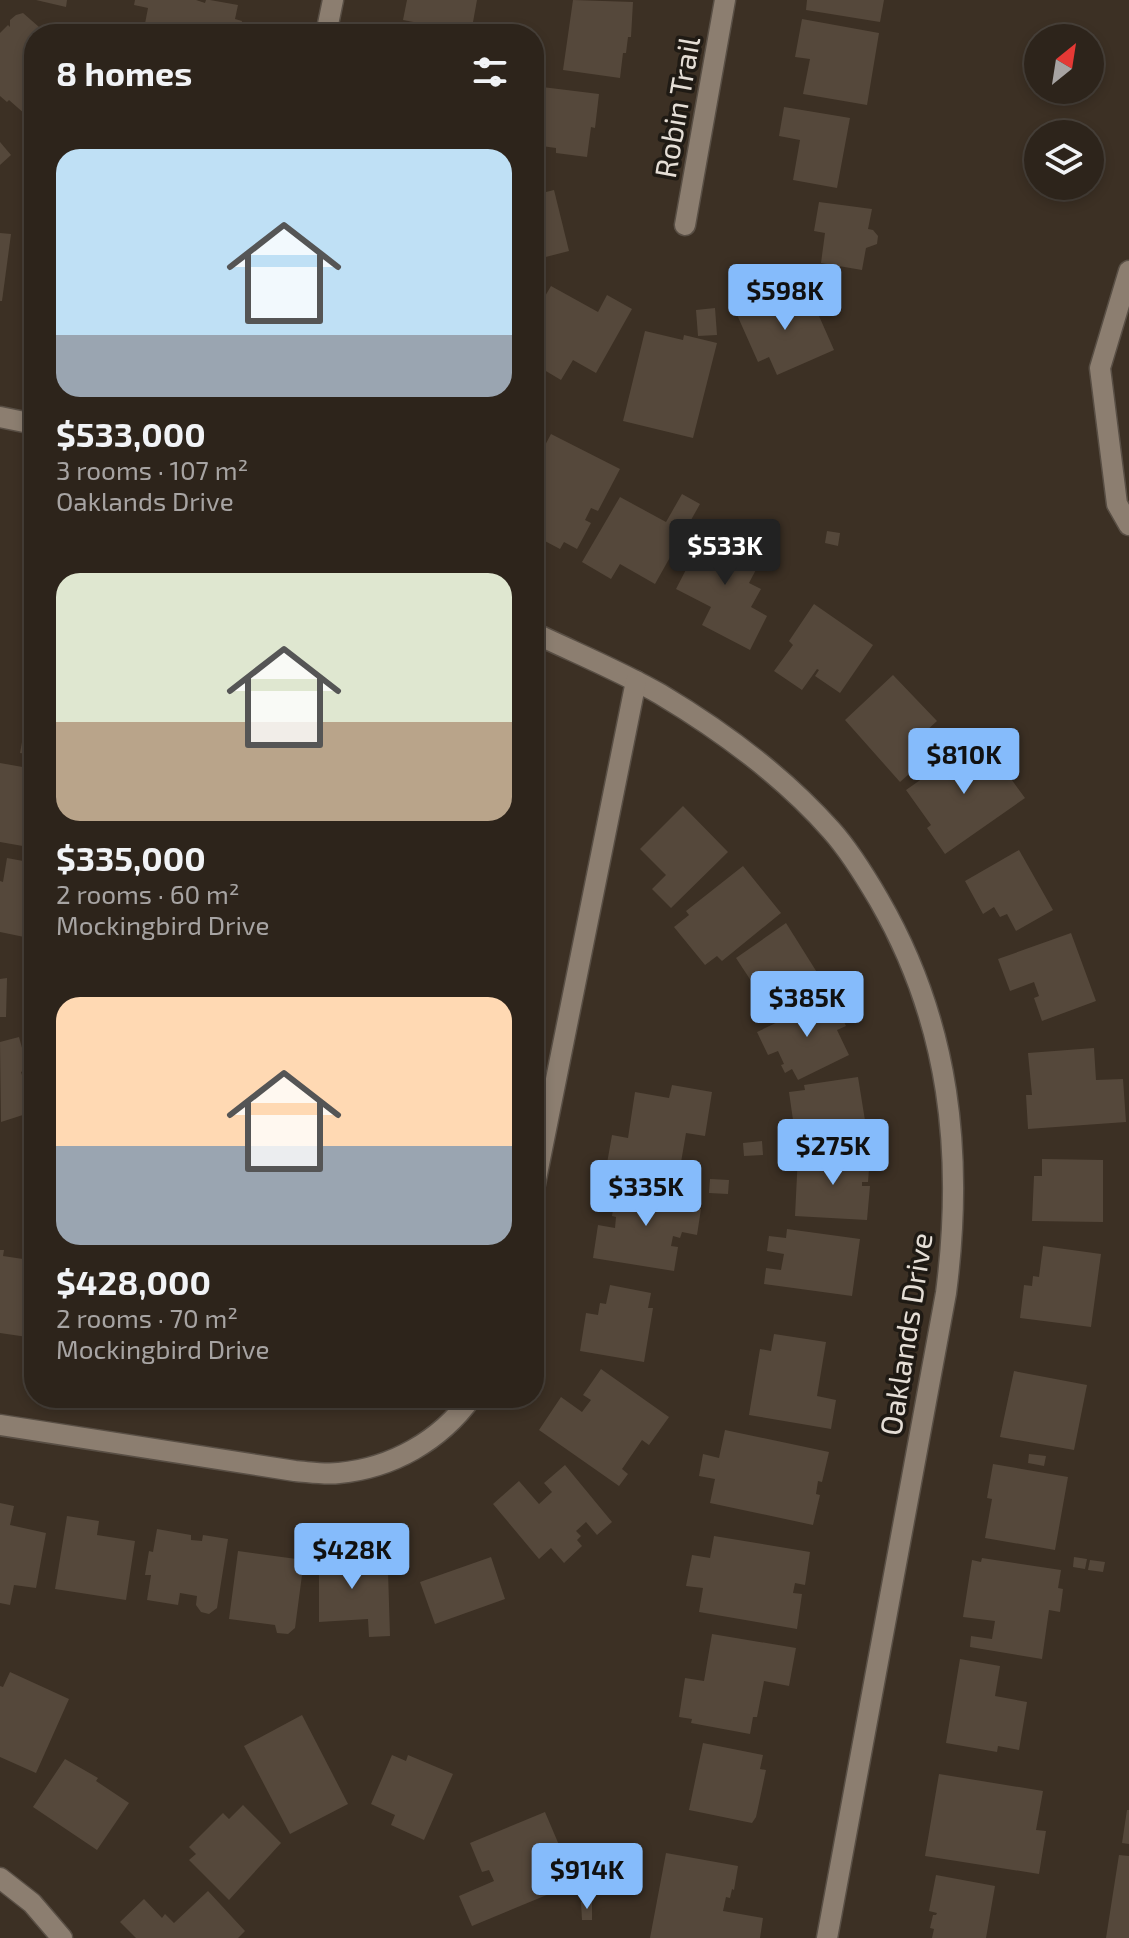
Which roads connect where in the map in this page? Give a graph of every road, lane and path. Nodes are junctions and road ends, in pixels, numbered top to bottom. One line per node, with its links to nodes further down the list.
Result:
1 (333, 0): 3 (street)
2 (725, 0): 4 (street, Robin Trail)
3 (328, 24)
4 (685, 225)
5 (1129, 271): 8 (street)
6 (0, 417): 7 (street)
7 (24, 422)
8 (1129, 525)
9 (544, 638): 10 (street, Oaklands Drive)
10 (636, 681): 11 (street); 16 (street, Oaklands Drive)
11 (544, 1139)
12 (464, 1408): 13 (street)
13 (0, 1425)
14 (0, 1878): 15 (street)
15 (62, 1938)
16 (827, 1938)

